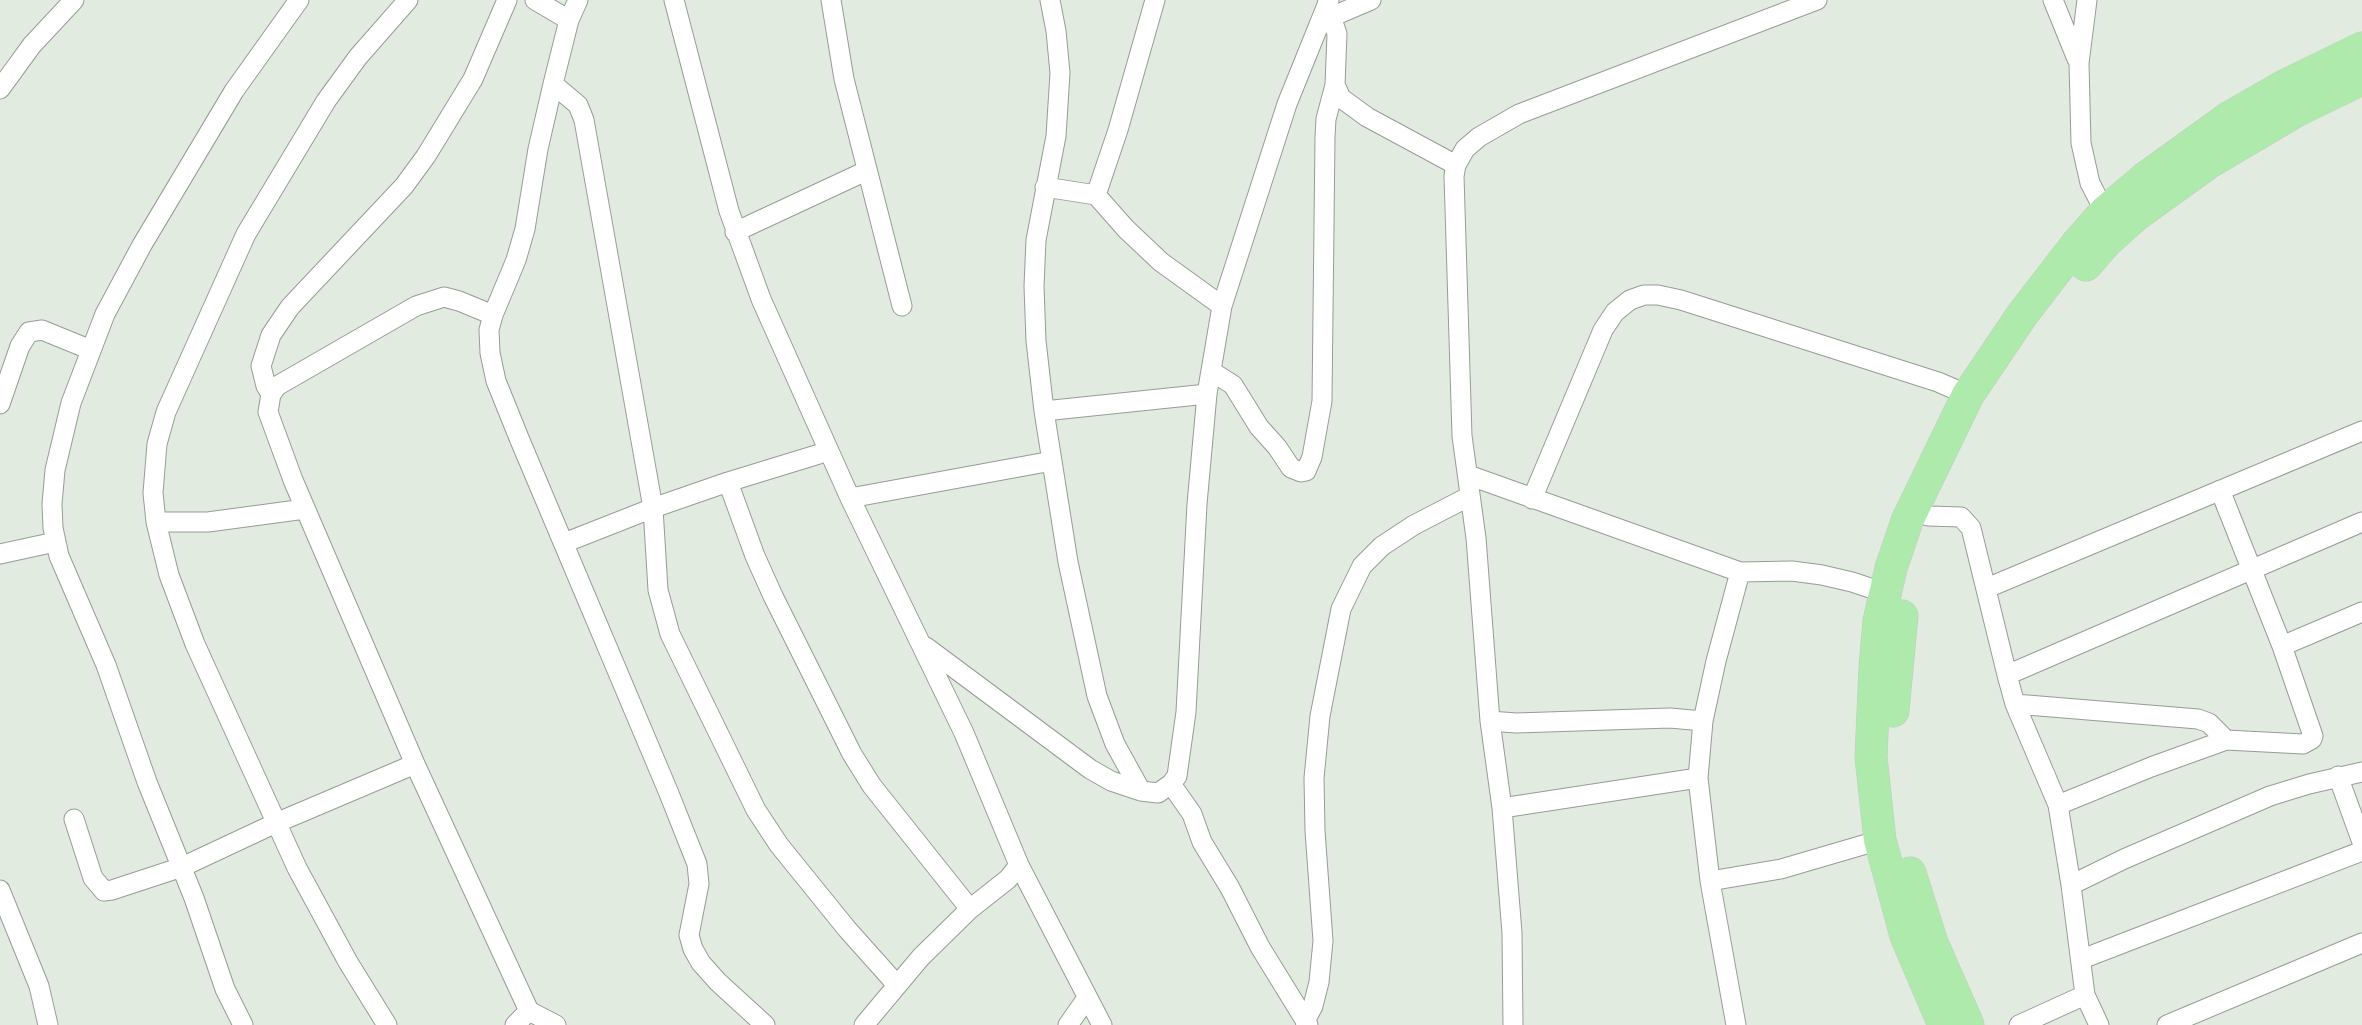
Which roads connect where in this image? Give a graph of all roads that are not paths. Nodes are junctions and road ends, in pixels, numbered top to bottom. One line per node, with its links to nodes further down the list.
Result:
1 (74, 0): 22 (street)
2 (299, 0): 33 (street)
3 (408, 0): 52 (street)
4 (508, 0): 35 (street)
5 (535, 0): 16 (street)
6 (578, 0): 16 (street)
7 (674, 0): 29 (street)
8 (831, 0): 25 (street)
9 (1050, 0): 26 (street)
10 (1156, 0): 27 (street)
11 (1371, 0): 15 (street)
12 (1817, 0): 24 (street)
13 (2053, 0): 18 (street)
14 (2087, 0): 18 (street)
15 (1329, 7): 21 (street); 31 (street)
16 (569, 20): 20 (street)
17 (2362, 48): 23 (main road)
18 (2079, 63): 28 (street)
19 (2362, 79): 23 (main road)
20 (553, 84): 32 (street); 49 (street)
21 (1335, 85): 24 (street); 34 (street)
22 (0, 89)
23 (2290, 99): 28 (main road); 51 (main road)
24 (1456, 165): 43 (street)
25 (866, 171): 29 (street); 30 (street)
26 (1045, 187): 27 (street); 39 (street)
27 (1096, 195): 31 (street)
28 (2105, 212): 37 (main road)
29 (735, 232): 41 (street)
30 (902, 306)
31 (1222, 306): 34 (street)
32 (492, 315): 35 (street); 55 (street)
33 (91, 351): 38 (street); 54 (street)
34 (1212, 371): 36 (street)
35 (271, 394): 50 (street)
36 (1207, 394): 39 (street); 73 (street)
37 (1968, 394): 48 (street); 60 (main road)
38 (0, 404)
39 (1044, 411): 42 (street)
40 (2362, 431): 45 (street)
41 (829, 450): 44 (street); 47 (street)
42 (1052, 461): 47 (street); 74 (street)
43 (1468, 475): 46 (street); 48 (street)
44 (728, 482): 49 (street); 87 (street)
45 (2220, 490): 57 (street); 59 (street)
46 (1469, 496): 66 (street); 94 (street)
47 (850, 498): 62 (street)
48 (1532, 499): 58 (street)
49 (653, 508): 55 (street); 90 (street)
50 (305, 509): 52 (street); 69 (street)
51 (1928, 516): 59 (street); 106 (main road)
52 (156, 522): 78 (street)
53 (2362, 522): 57 (street)
54 (55, 542): 56 (street); 83 (street)
55 (564, 543): 99 (street)
56 (0, 554)
57 (2250, 569): 63 (street); 64 (street)
58 (1740, 572): 60 (street); 67 (street)
59 (1987, 588): 64 (street)
60 (1885, 593): 79 (main road)
61 (2362, 612): 63 (street)
62 (923, 644): 74 (street); 82 (street)
63 (2282, 646): 68 (street)
64 (2007, 675): 65 (street)
65 (2015, 704): 68 (street); 75 (street)
66 (1490, 721): 67 (street); 76 (street)
67 (1703, 721): 72 (street)
68 (2226, 740): 75 (street)
69 (415, 764): 78 (street); 93 (street)
70 (2362, 772): 71 (street)
71 (2338, 776): 80 (street); 85 (street)
72 (1698, 778): 76 (street); 84 (street)
73 (1171, 785): 74 (street); 94 (street)
74 (1141, 791)
75 (2058, 805): 85 (street)
76 (1502, 808): 103 (street)
77 (74, 818): 83 (street)
78 (276, 823): 83 (street); 97 (street)
79 (1880, 840): 84 (street); 105 (main road)
80 (2362, 842)
81 (2362, 851): 89 (street)
82 (1019, 865): 87 (street); 92 (street)
83 (182, 867): 96 (street)
84 (1710, 881): 104 (street)
85 (2071, 885): 89 (street)
86 (0, 890): 95 (street)
87 (970, 909): 90 (street)
88 (2362, 943): 109 (street)
89 (2082, 959): 91 (street)
90 (897, 985): 100 (street)
91 (2085, 995): 107 (street); 108 (street)
92 (1087, 998): 101 (street); 102 (street)
93 (522, 1018): 98 (street)
94 (1307, 1023)
95 (48, 1025)
96 (243, 1025)
97 (387, 1025)
98 (556, 1025)
99 (765, 1025)
100 (864, 1025)
101 (1068, 1025)
102 (1102, 1025)
103 (1513, 1025)
104 (1736, 1025)
105 (1944, 1025)
106 (1968, 1025)
107 (2019, 1025)
108 (2099, 1025)
109 (2167, 1025)

